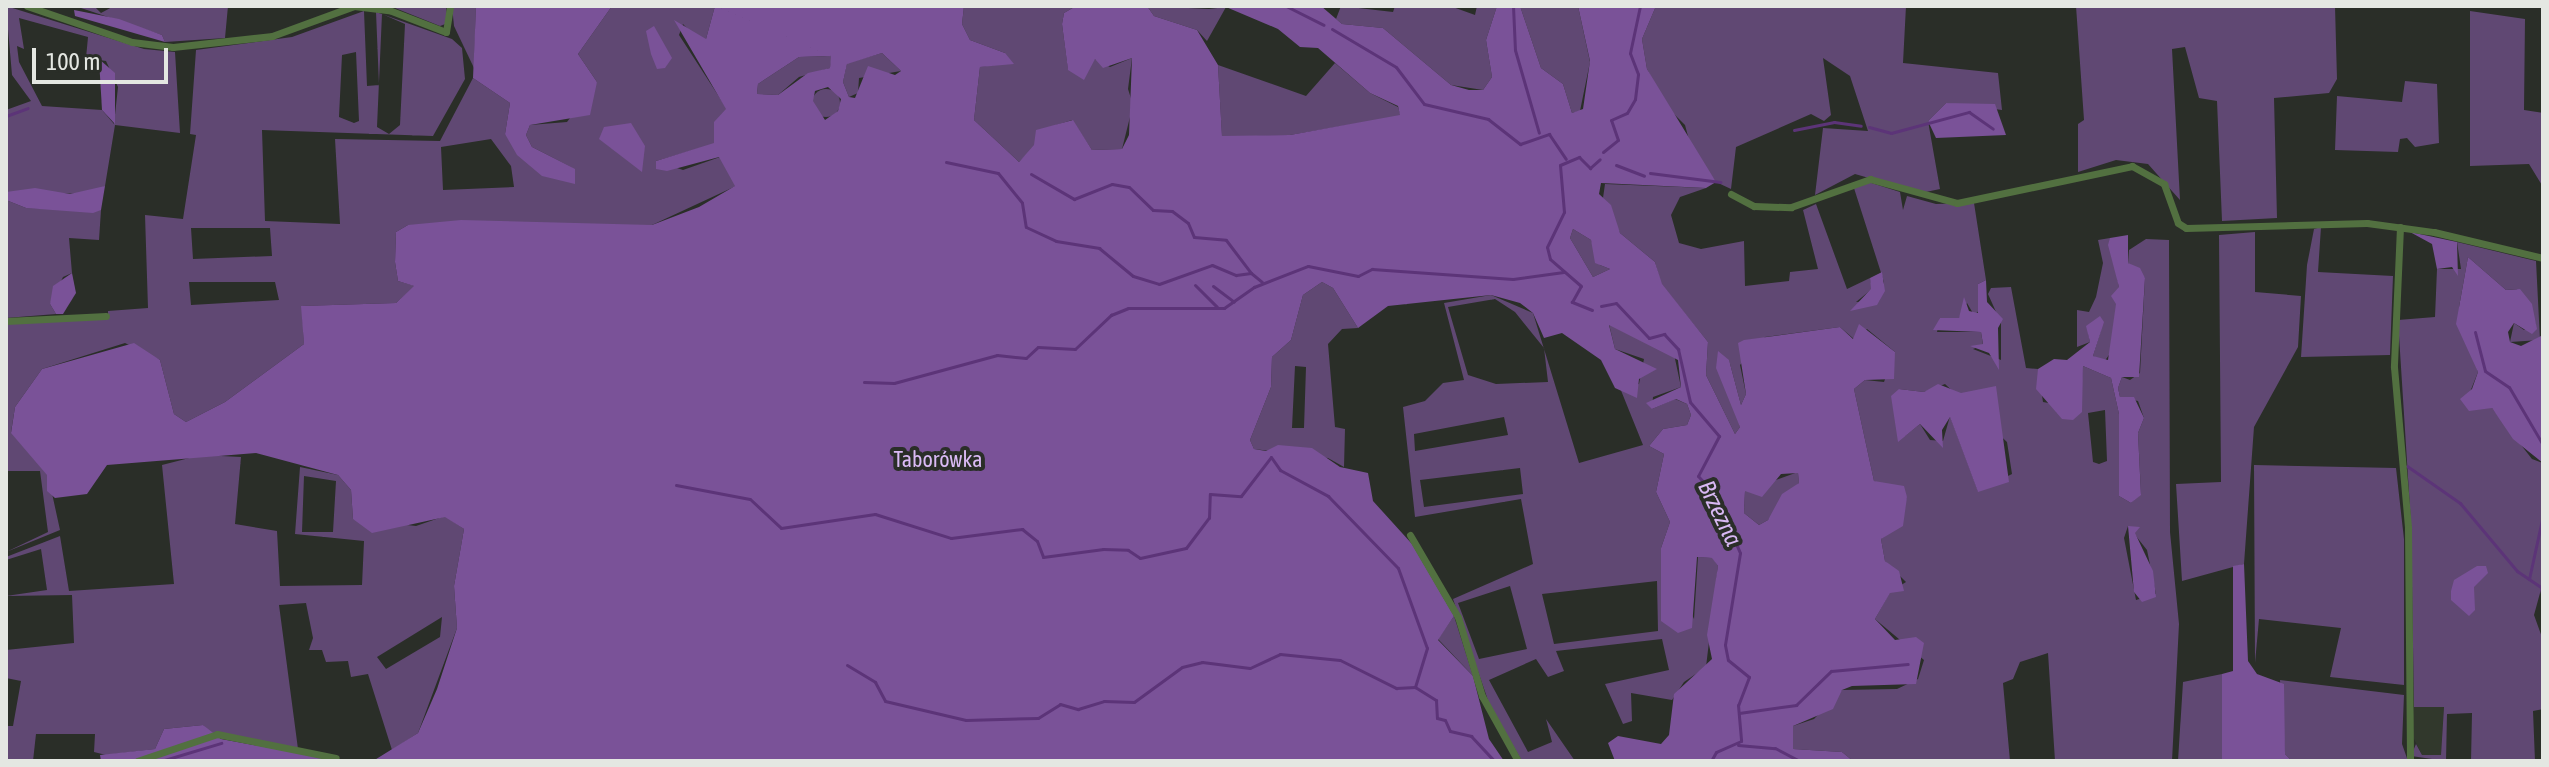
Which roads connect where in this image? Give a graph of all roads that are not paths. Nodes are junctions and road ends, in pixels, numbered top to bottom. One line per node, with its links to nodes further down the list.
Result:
1 (27, 6): 2 (street)
2 (450, 6)
3 (1731, 194): 4 (street)
4 (2400, 227): 5 (street); 12 (street)
5 (2543, 258)
6 (106, 316): 7 (street)
7 (6, 321)
8 (1410, 535): 11 (street)
9 (336, 758): 10 (street)
10 (137, 761)
11 (1518, 761)
12 (2410, 761)

